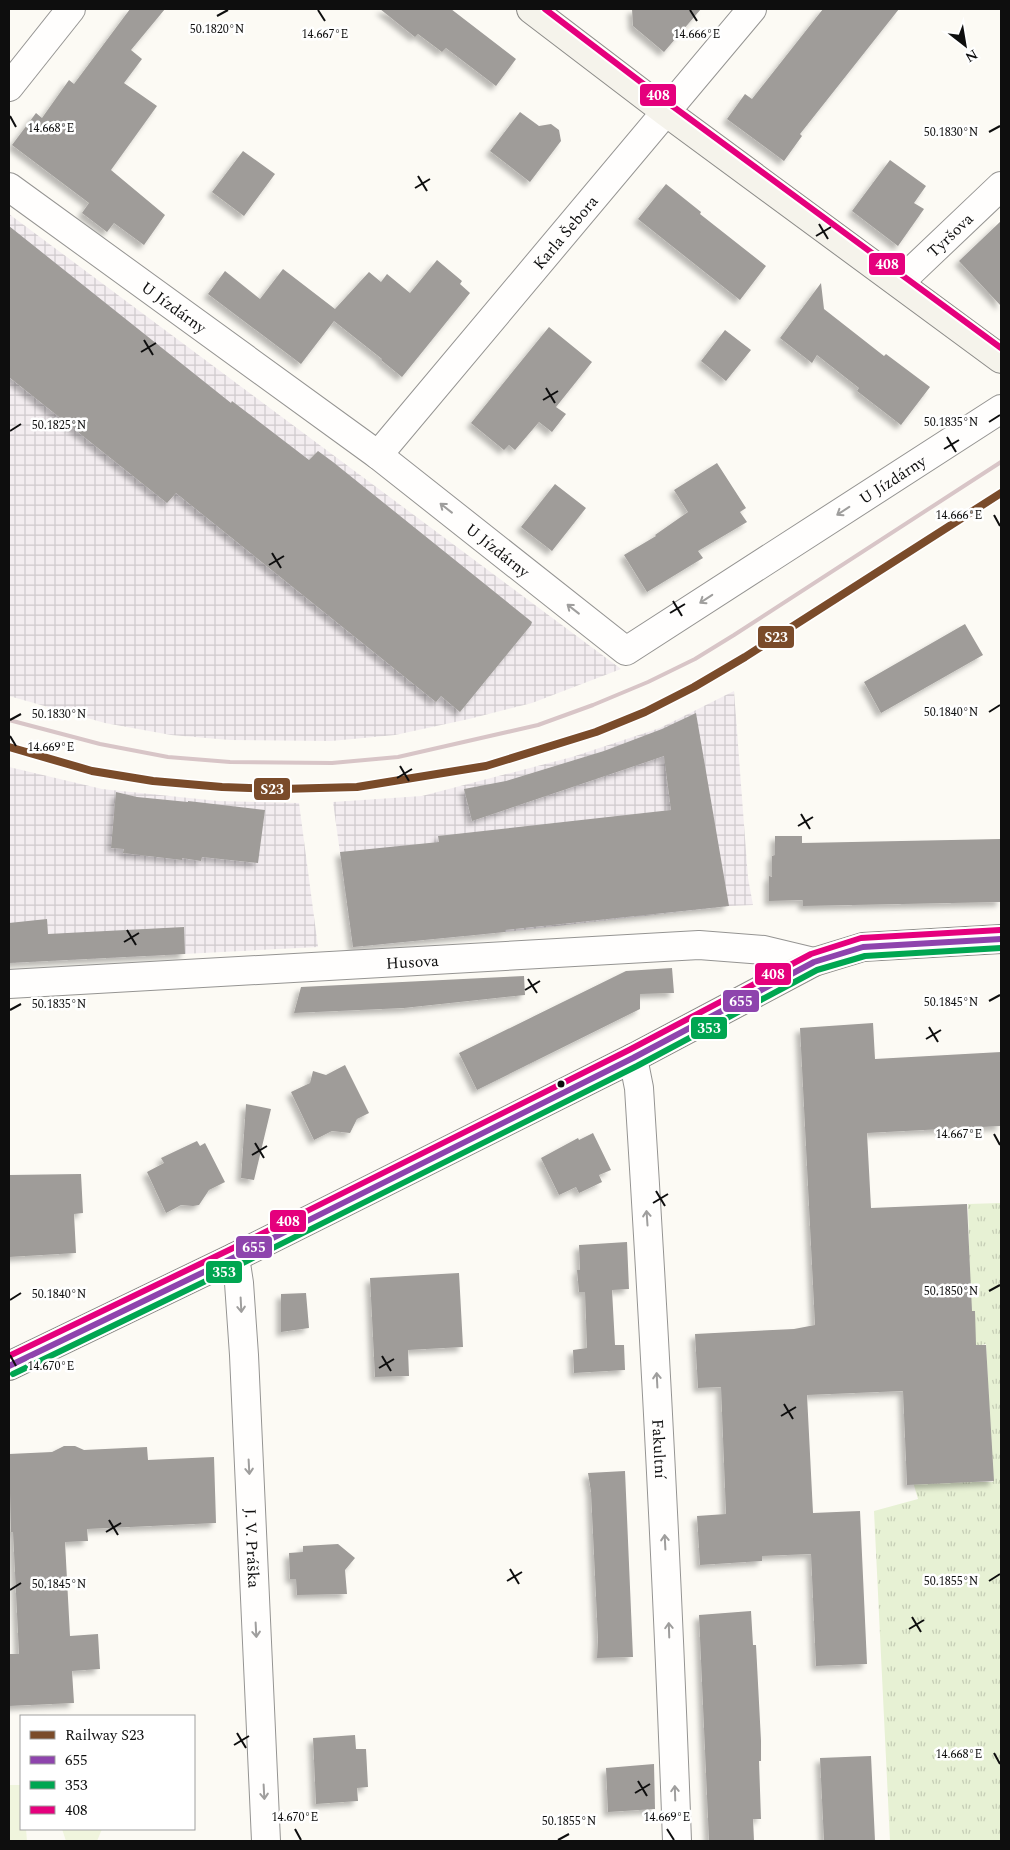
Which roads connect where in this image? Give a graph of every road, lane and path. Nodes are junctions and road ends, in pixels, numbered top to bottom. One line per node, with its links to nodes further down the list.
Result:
1 (71, 9): 4 (street)
2 (531, 9): 5 (main road)
3 (752, 9): 5 (street, Karla Šebora)
4 (9, 88)
5 (666, 112): 8 (main road); 11 (street, Karla Šebora)
6 (1001, 186): 8 (street, Tyršova)
7 (9, 187): 11 (street, U Jízdárny)
8 (899, 283): 9 (main road)
9 (1001, 359)
10 (1001, 409): 11 (street, U Jízdárny, one-way to 11)
11 (378, 455)
12 (1001, 939): 13 (main road)
13 (814, 962): 14 (street, Husova); 15 (main road)
14 (9, 984)
15 (633, 1058): 16 (main road); 19 (street, Fakultní, one-way to 15)
16 (236, 1257): 17 (main road); 18 (street, J. V. Práška, one-way to 18)
17 (9, 1366)
18 (266, 1841)
19 (677, 1841)

